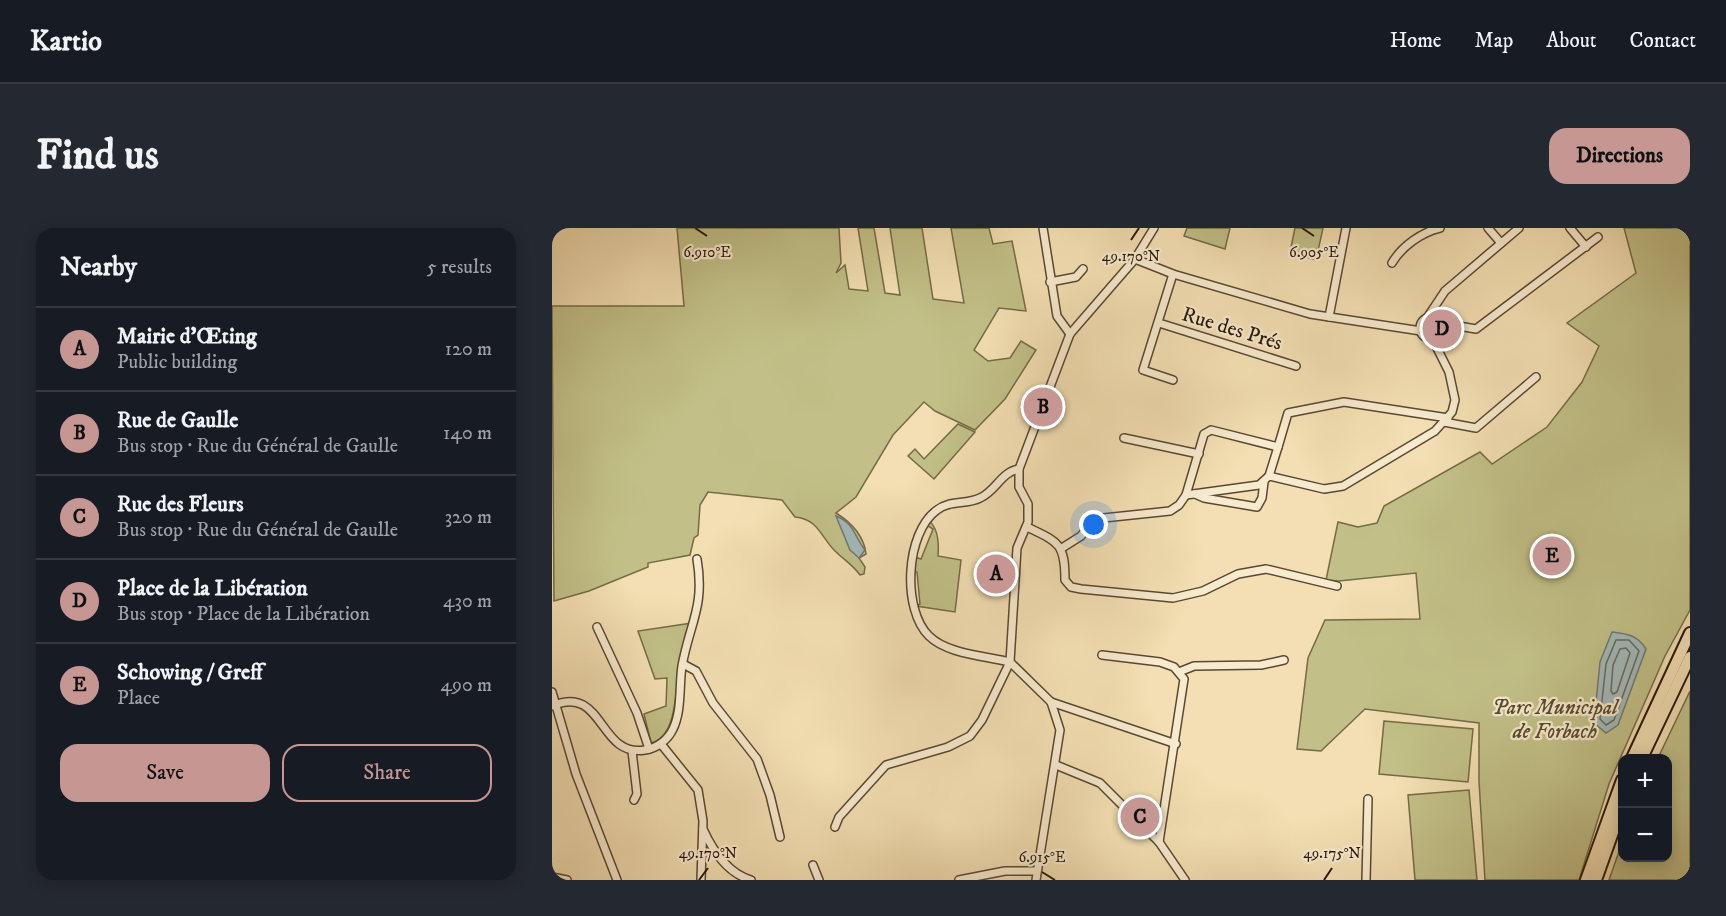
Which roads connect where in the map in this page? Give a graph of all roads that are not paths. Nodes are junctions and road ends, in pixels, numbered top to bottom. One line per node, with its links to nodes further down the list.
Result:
1 (1043, 228): 15 (street)
2 (1154, 228): 11 (street)
3 (1346, 228): 16 (street)
4 (1440, 228): 12 (street)
5 (1488, 228): 9 (street)
6 (1519, 228): 9 (street)
7 (1570, 228): 10 (street)
8 (1598, 237): 10 (street)
9 (1501, 243): 17 (street)
10 (1586, 247): 19 (street)
11 (1135, 258): 14 (street); 21 (street)
12 (1392, 263)
13 (1083, 270): 15 (street)
14 (1173, 274): 16 (street); 18 (street)
15 (1050, 282): 21 (street)
16 (1329, 316): 20 (street)
17 (1426, 318): 19 (street); 20 (street)
18 (1158, 323): 23 (street, Rue des Prés); 25 (street)
19 (1441, 323): 22 (street)
20 (1420, 331): 22 (street)
21 (1070, 334): 30 (street)
22 (1432, 338): 26 (street)
23 (1296, 366)
24 (1536, 377): 26 (street)
25 (1173, 380)
26 (1446, 420): 28 (street); 31 (street)
27 (1124, 438): 29 (street)
28 (1278, 447): 29 (street); 31 (street)
29 (1199, 454): 33 (street)
30 (1019, 469): 34 (street); 43 (street)
31 (1266, 479): 32 (street); 32 (street)
32 (1195, 494): 33 (street)
33 (1186, 495): 35 (street)
34 (1027, 526): 35 (street); 43 (street)
35 (1062, 548): 37 (street)
36 (697, 559): 44 (street)
37 (1337, 586)
38 (597, 627): 51 (street)
39 (1690, 633): 53 (highway)
40 (1102, 655): 45 (street)
41 (1690, 657): 54 (highway)
42 (1284, 660): 45 (street)
43 (1010, 662): 47 (street); 60 (street)
44 (682, 664): 49 (street); 62 (street)
45 (1179, 672): 50 (street)
46 (552, 692): 48 (street)
47 (1051, 702): 50 (street); 55 (street)
48 (554, 705): 52 (street); 67 (street)
49 (661, 744): 51 (street); 61 (street)
50 (1176, 744): 63 (street)
51 (649, 748): 52 (street)
52 (632, 751): 58 (street)
53 (1634, 754)
54 (1644, 754)
55 (1056, 765): 63 (street); 65 (street)
56 (1618, 794): 76 (highway)
57 (1368, 799): 75 (street)
58 (634, 800)
59 (1623, 808): 77 (highway)
60 (835, 827)
61 (703, 829): 69 (street); 70 (street)
62 (780, 837)
63 (1159, 842): 74 (street)
64 (813, 865): 71 (street)
65 (1035, 871): 72 (street); 73 (street)
66 (552, 877): 68 (street)
67 (614, 879)
68 (564, 880)
69 (701, 880)
70 (751, 880)
71 (819, 880)
72 (959, 880)
73 (1036, 880)
74 (1185, 880)
75 (1366, 880)
76 (1586, 880)
77 (1596, 880)

